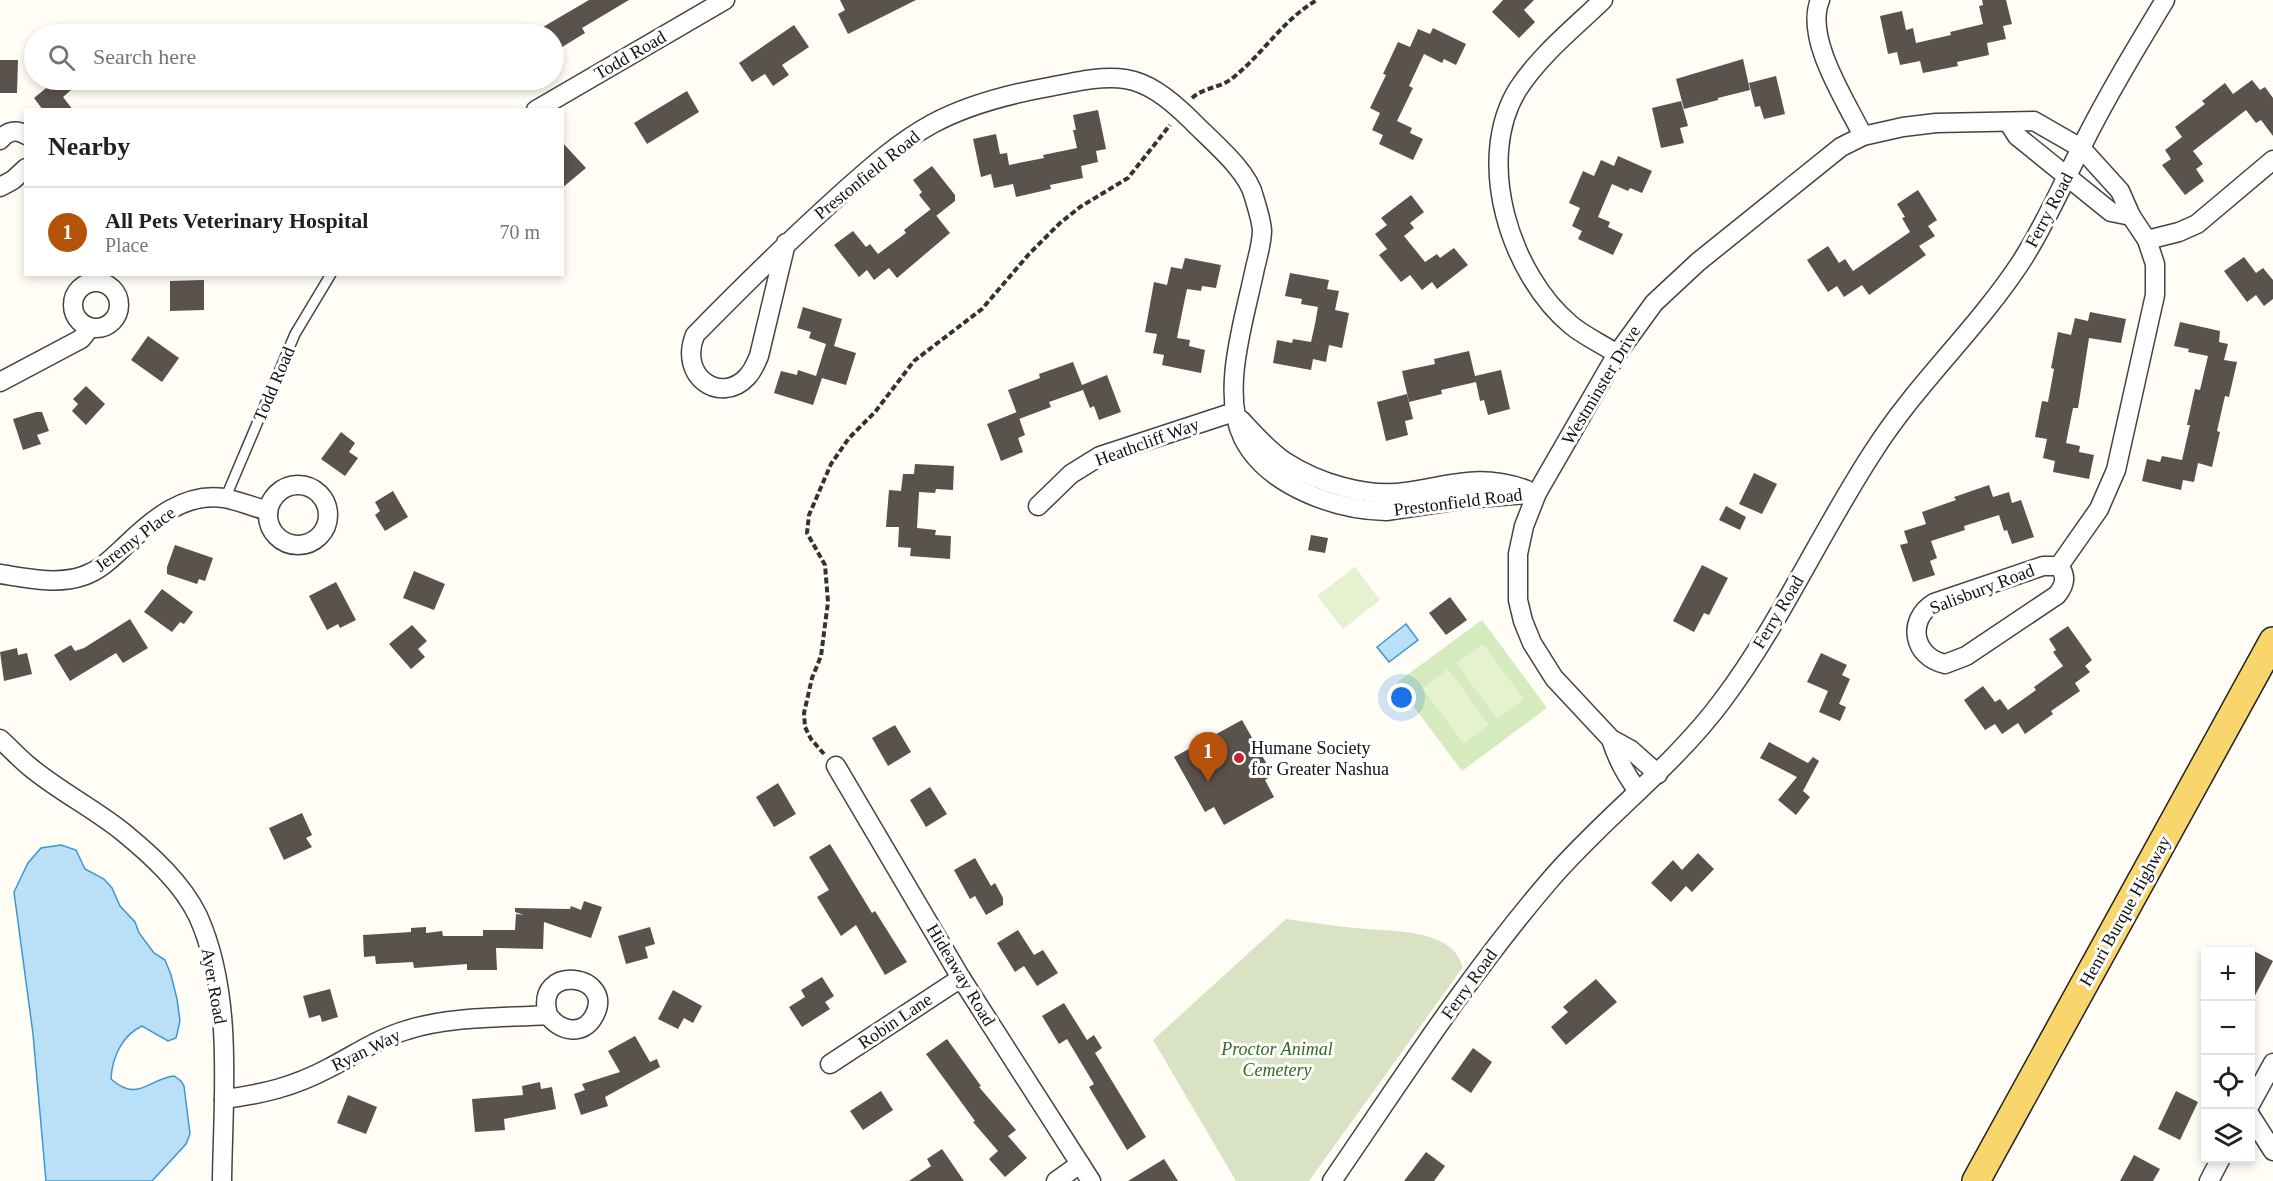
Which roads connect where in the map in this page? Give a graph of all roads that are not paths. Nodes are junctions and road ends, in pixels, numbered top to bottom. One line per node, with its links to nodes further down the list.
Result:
1 (725, 0): 5 (street, Todd Road)
2 (1603, 0): 20 (street)
3 (1820, 0): 8 (street)
4 (2165, 0): 10 (street, Ferry Road)
5 (539, 108)
6 (2008, 122): 8 (street, Westminster Drive); 10 (street, Westminster Drive); 13 (street)
7 (24, 134): 9 (street)
8 (1863, 136): 20 (street, Westminster Drive)
9 (0, 140)
10 (2081, 148): 13 (street, Ferry Road); 15 (street, Salisbury Road)
11 (2273, 160): 16 (street)
12 (24, 170): 14 (street)
13 (2067, 176): 15 (street); 33 (street, Ferry Road)
14 (0, 187)
15 (2131, 216): 16 (street, Salisbury Road)
16 (2146, 240): 27 (street, Salisbury Road)
17 (786, 243): 17 (street, Prestonfield Road); 22 (street, Prestonfield Road)
18 (330, 276): 24 (lane, Todd Road)
19 (90, 328): 21 (street)
20 (1617, 354): 23 (street, Westminster Drive)
21 (0, 382)
22 (1234, 412): 23 (street, Prestonfield Road); 25 (street, Heathcliff Way)
23 (1537, 493): 31 (street, Westminster Drive)
24 (225, 499): 26 (street, Jeremy Place); 28 (street, Jeremy Place)
25 (1038, 506)
26 (268, 511)
27 (2059, 566): 27 (street, Salisbury Road)
28 (0, 574)
29 (2273, 641): 49 (main road, Henri Burque Highway)
30 (0, 739): 40 (street, Ayer Road)
31 (1611, 739): 33 (street, Westminster Drive); 34 (street, Westminster Drive)
32 (836, 766): 35 (street, Hideaway Road)
33 (1658, 774): 34 (street, Ferry Road)
34 (1638, 791): 48 (street, Ferry Road)
35 (961, 978): 38 (street, Robin Lane); 44 (street, Hideaway Road)
36 (548, 1015): 40 (street, Ryan Way)
37 (2273, 1063): 39 (street)
38 (830, 1064)
39 (2255, 1096)
40 (224, 1100): 45 (street, Ayer Road)
41 (2255, 1123): 42 (street)
42 (2273, 1151)
43 (2218, 1163): 50 (street)
44 (1080, 1164): 46 (street); 47 (street, Hideaway Road)
45 (222, 1181)
46 (1056, 1181)
47 (1091, 1181)
48 (1332, 1181)
49 (1976, 1181)
50 (2209, 1181)

